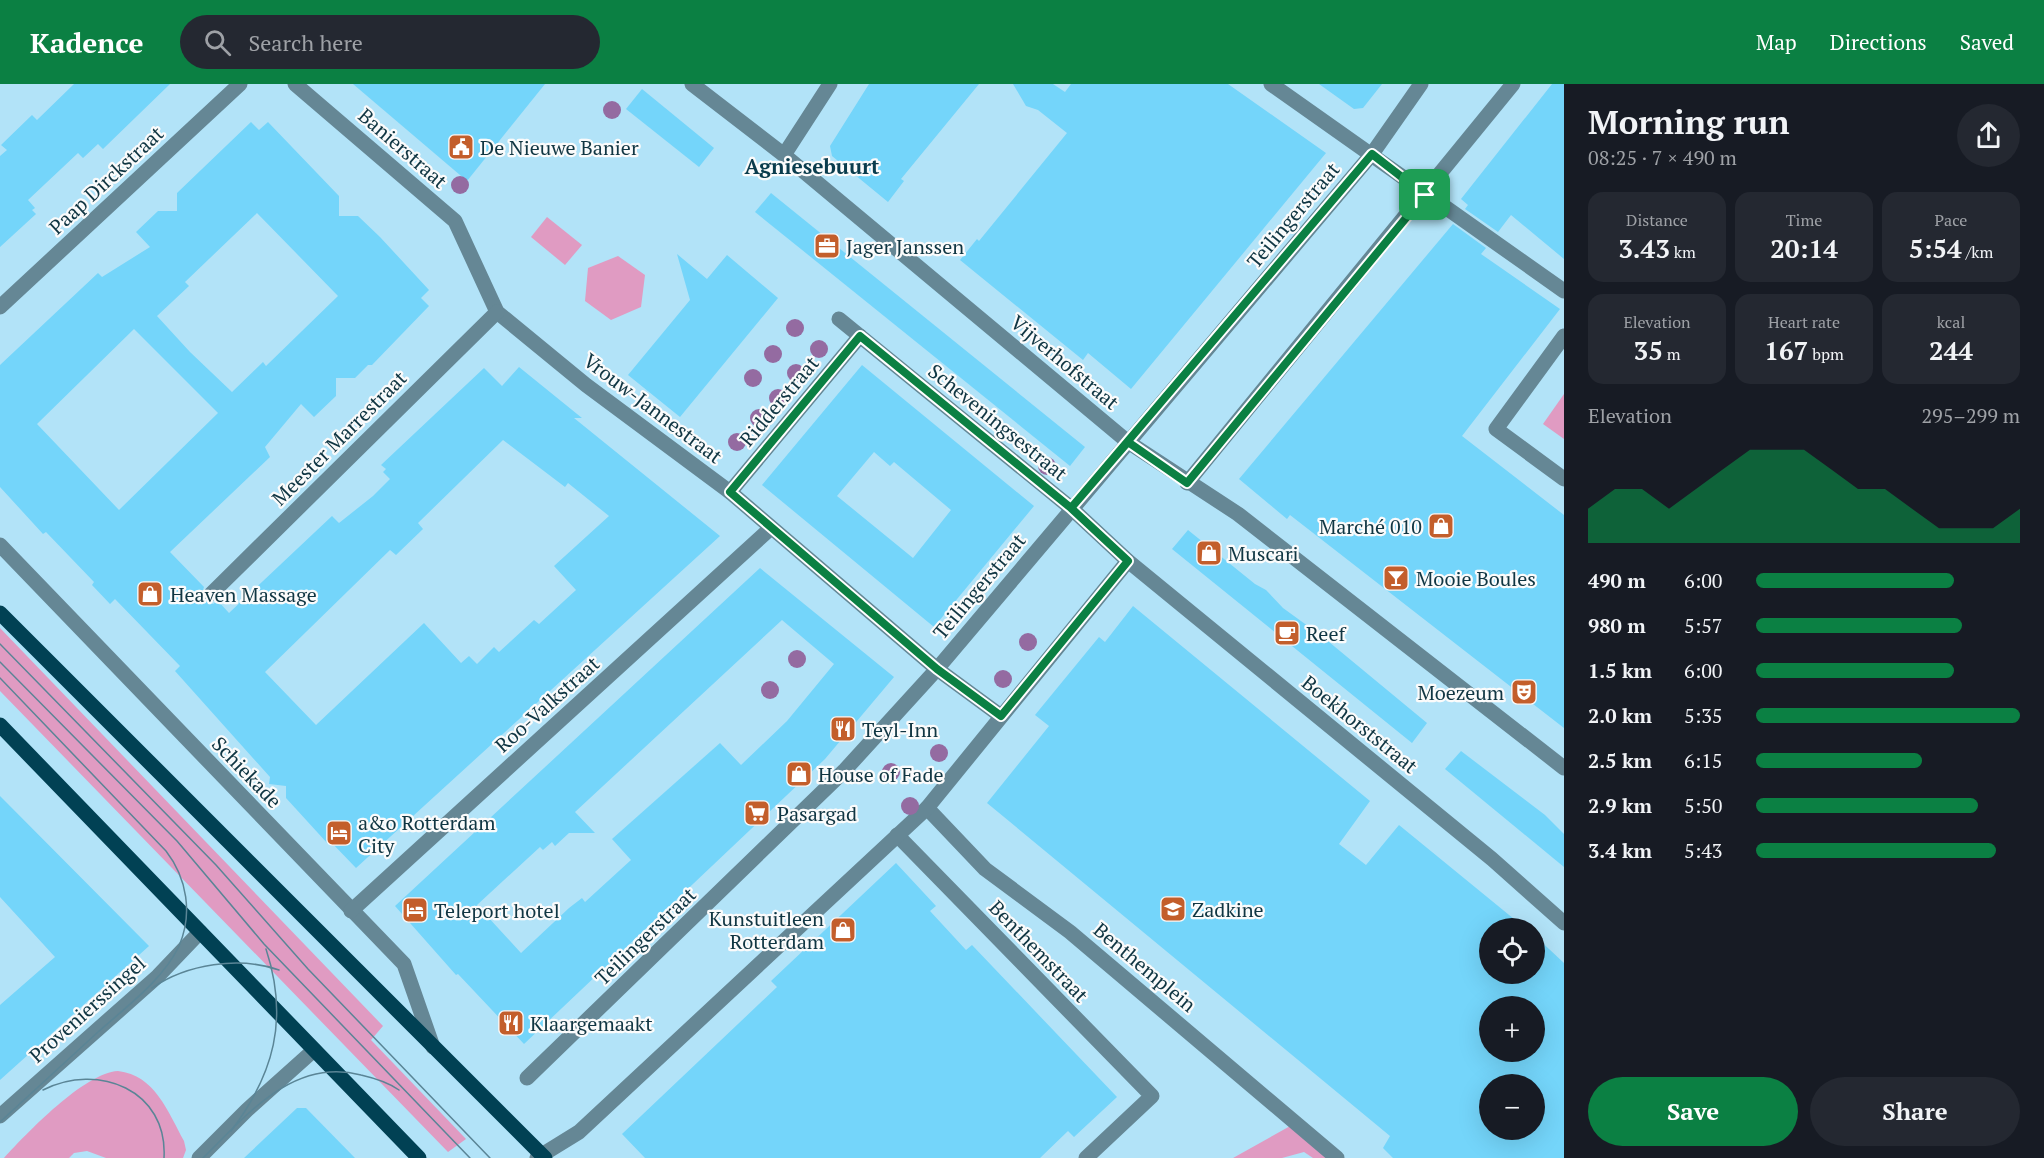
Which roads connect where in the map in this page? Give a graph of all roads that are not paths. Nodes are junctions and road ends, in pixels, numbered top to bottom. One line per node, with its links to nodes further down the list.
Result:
1 (240, 84): 13 (street, Paap Dirckstraat)
2 (296, 84): 11 (street, Banierstraat)
3 (692, 84): 9 (street, Vijverhofstraat)
4 (830, 84): 9 (street)
5 (1271, 84): 8 (street)
6 (1421, 84): 8 (street, Teilingerstraat)
7 (1513, 84): 10 (street)
8 (1372, 154): 10 (street); 18 (street, Teilingerstraat)
9 (784, 155): 18 (street, Vijverhofstraat)
10 (1425, 195): 12 (street); 20 (street)
11 (455, 221): 14 (street, Vrouw-Jannestraat)
12 (1564, 291)
13 (0, 307)
14 (497, 312): 21 (street, Vrouw-Jannestraat); 26 (street, Meester Marrestraat)
15 (839, 319): 16 (street, Scheveningsestraat)
16 (860, 336): 21 (street, Ridderstraat); 22 (street, Scheveningsestraat)
17 (1564, 336): 19 (street)
18 (1128, 442): 20 (street, Vijverhofstraat); 22 (street, Teilingerstraat)
19 (1564, 479)
20 (1187, 483): 31 (street, Vijverhofstraat)
21 (730, 492): 23 (street, Vrouw-Jannestraat)
22 (1071, 508): 25 (street, Scheveningsestraat); 28 (street, Teilingerstraat)
23 (771, 528): 28 (street, Vrouw-Jannestraat); 34 (street, Roo-Valkstraat)
24 (0, 545): 34 (street, Schiekade)
25 (1128, 561): 29 (street); 35 (street, Boekhorststraat)
26 (211, 594)
27 (0, 613): 37 (main road, Schiekade)
28 (937, 669): 29 (street, Vrouw-Jannestraat); 39 (street, Teilingerstraat)
29 (1001, 716): 32 (street)
30 (0, 725): 36 (main road)
31 (1564, 768)
32 (927, 808): 33 (street); 45 (street, Benthemplein)
33 (897, 836): 41 (street); 44 (street, Benthemstraat)
34 (351, 911): 37 (street, Schiekade)
35 (1564, 923)
36 (200, 932): 38 (main road); 40 (street, Provenierssingel)
37 (433, 1047): 41 (main road, Schiekade)
38 (314, 1050): 42 (street); 43 (main road)
39 (527, 1078)
40 (0, 1116)
41 (542, 1157)
42 (199, 1158)
43 (418, 1158)
44 (1086, 1158)
45 (1337, 1158)

